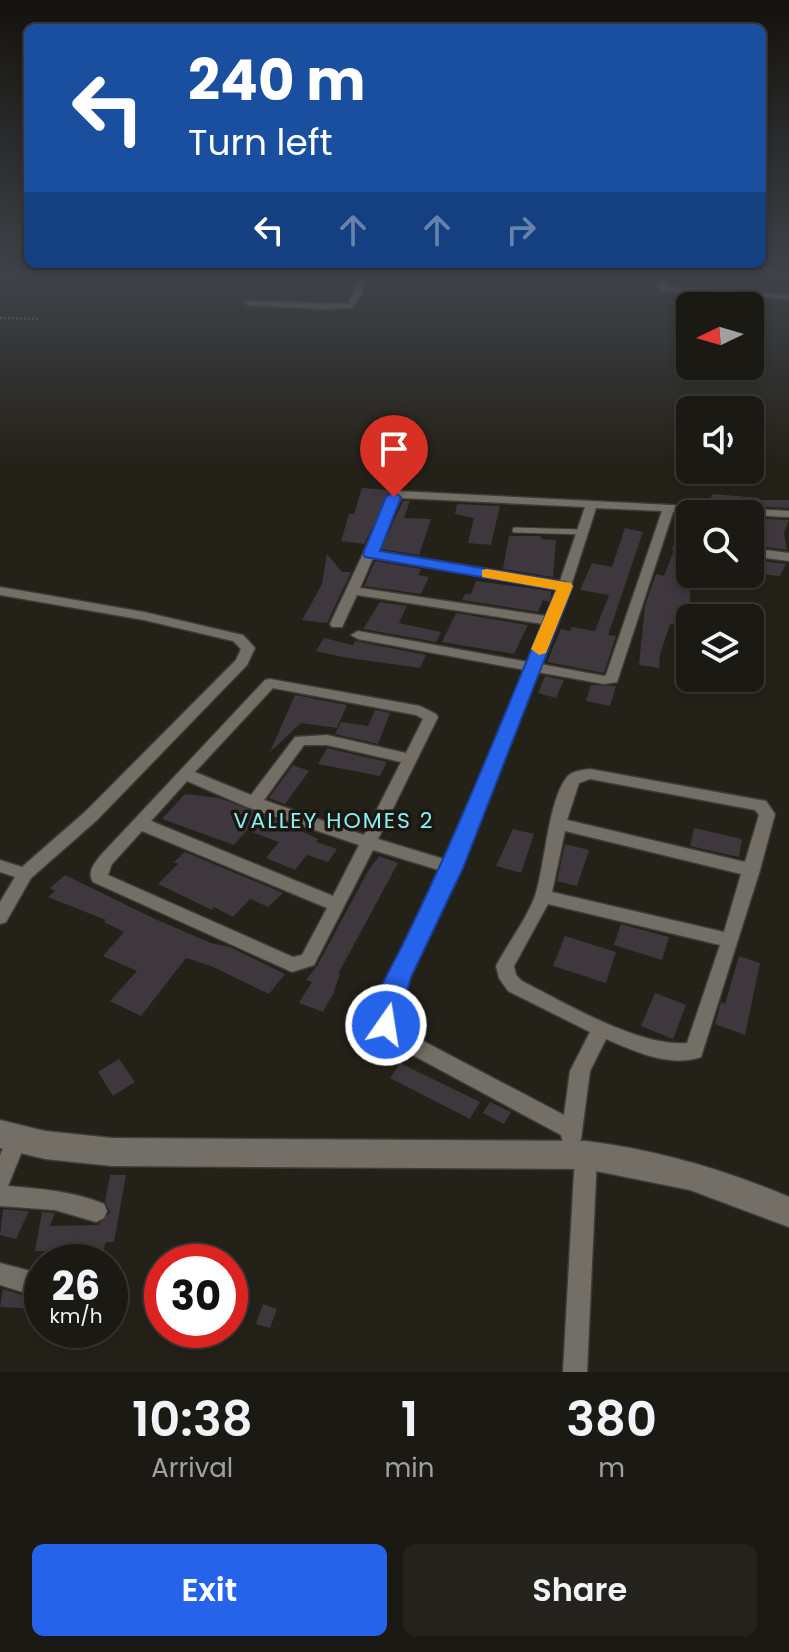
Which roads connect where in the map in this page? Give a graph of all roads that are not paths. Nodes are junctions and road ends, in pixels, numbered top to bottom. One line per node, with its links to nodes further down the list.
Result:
1 (592, 504): 2 (street); 7 (street); 8 (street)
2 (668, 509): 3 (street); 17 (street)
3 (676, 509)
4 (764, 514): 5 (street)
5 (789, 514)
6 (515, 530): 7 (lane)
7 (582, 532): 11 (street)
8 (371, 554): 11 (street); 13 (street)
9 (764, 554): 10 (street)
10 (789, 557)
11 (565, 586): 14 (street)
12 (0, 591): 27 (street)
13 (354, 591): 14 (street); 15 (street)
14 (551, 621): 17 (street)
15 (337, 624)
16 (358, 635): 17 (street)
17 (532, 667): 25 (street)
18 (411, 759): 19 (street); 20 (street); 23 (street)
19 (185, 774): 20 (street); 21 (street)
20 (253, 803): 23 (street)
21 (139, 823): 29 (street); 29 (street)
22 (559, 824): 26 (street); 26 (street); 28 (street)
23 (369, 844): 25 (street); 29 (street)
24 (0, 866): 27 (street)
25 (452, 868): 34 (street)
26 (752, 870): 31 (street)
27 (25, 874): 30 (street)
28 (543, 896): 31 (street); 32 (street)
29 (336, 905)
30 (0, 917)
31 (730, 940): 32 (street)
32 (601, 1029): 34 (street)
33 (9, 1137): 34 (main road); 35 (street)
34 (576, 1147): 38 (main road); 41 (street)
35 (0, 1180)
36 (0, 1196): 37 (street)
37 (96, 1211)
38 (789, 1212)
39 (0, 1274): 40 (street)
40 (24, 1281)
41 (575, 1372)

